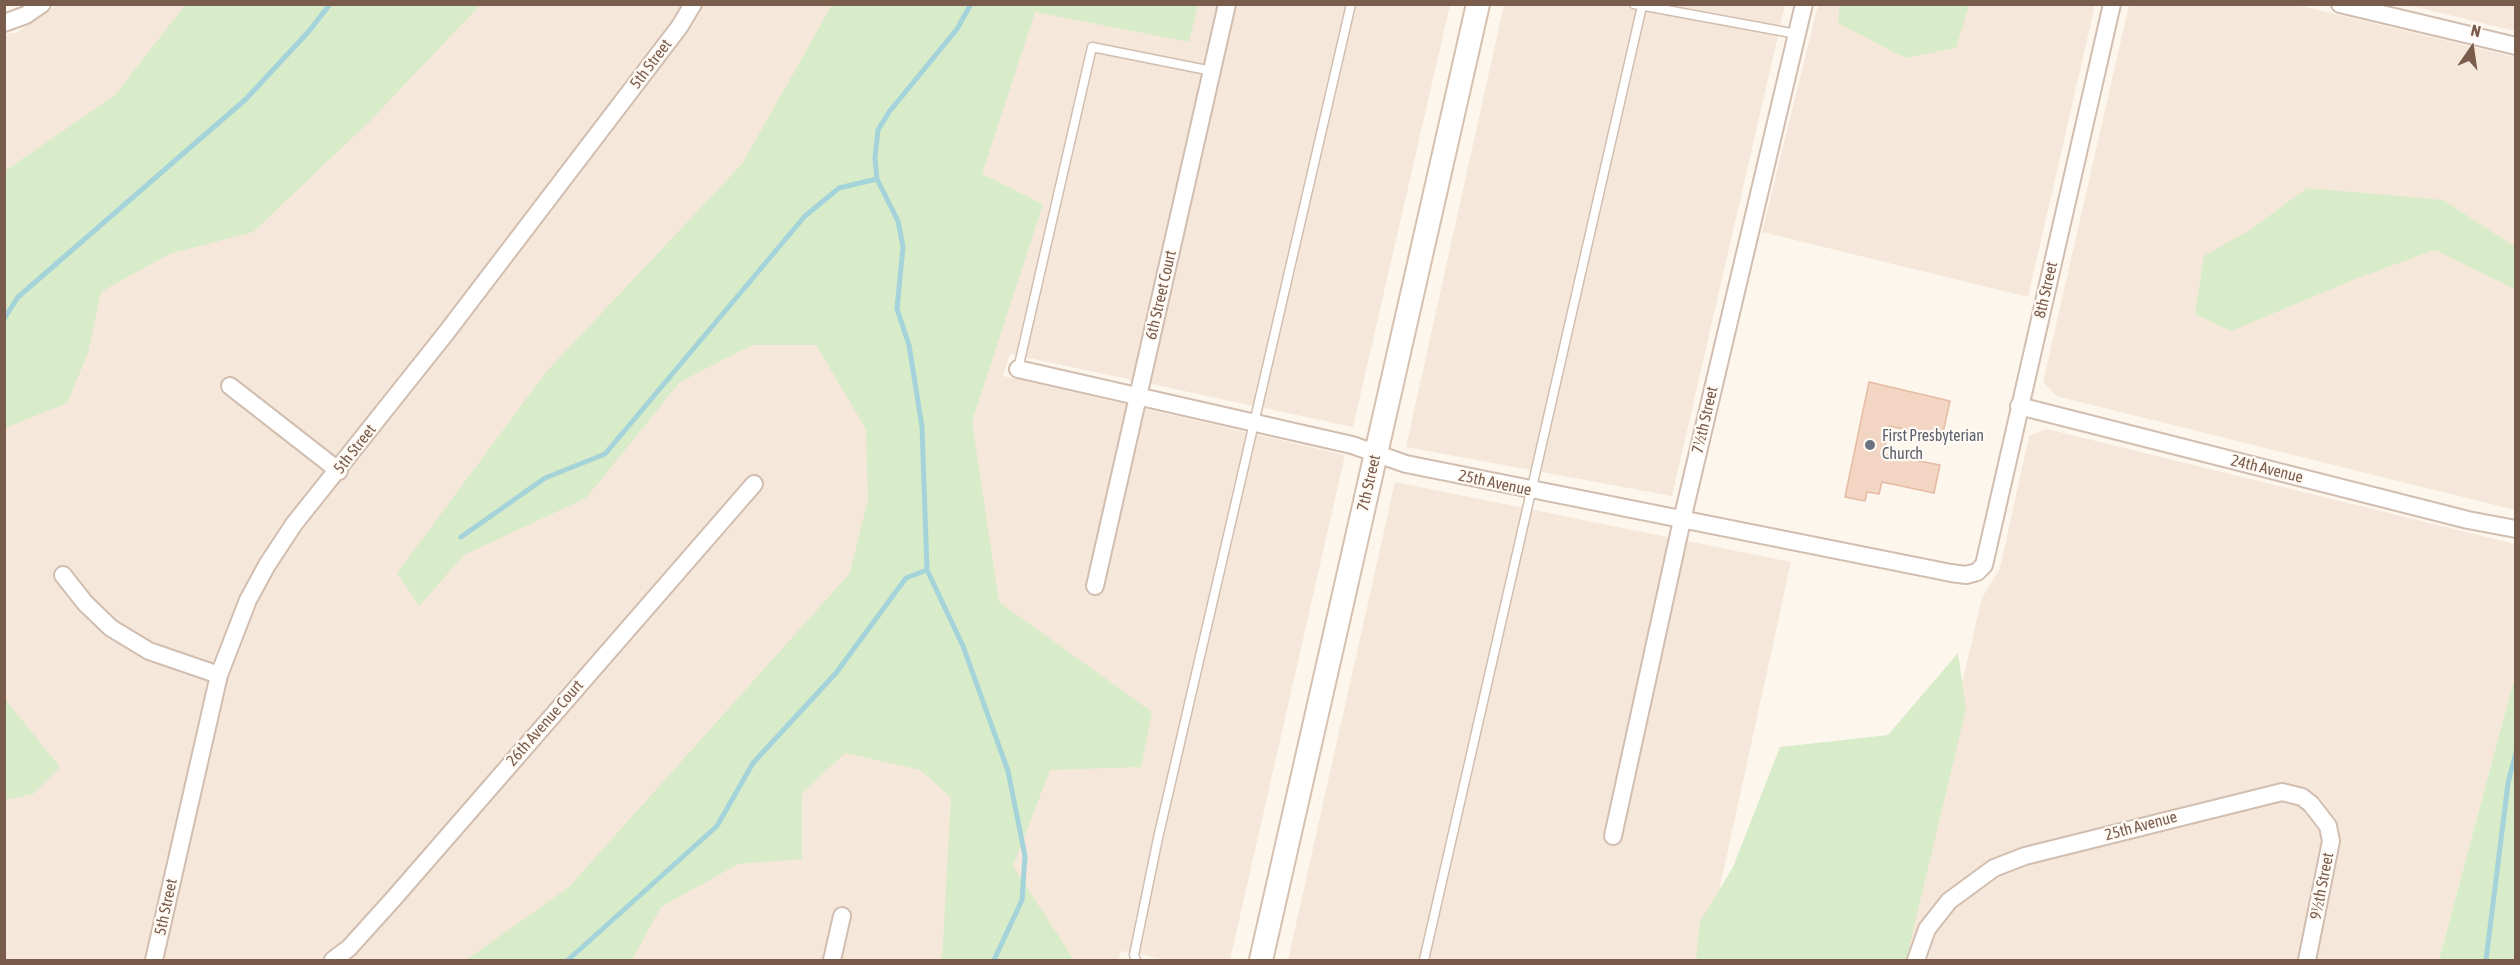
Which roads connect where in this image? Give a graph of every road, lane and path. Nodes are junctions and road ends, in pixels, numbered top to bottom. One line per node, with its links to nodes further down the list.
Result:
1 (42, 4): 10 (street)
2 (693, 4): 20 (street, 5th Street)
3 (1227, 4): 13 (street, 6th Street Court)
4 (1351, 4): 18 (lane)
5 (1478, 4): 19 (main road, 7th Street)
6 (1804, 4): 11 (street, 7½th Street)
7 (2112, 4): 17 (street, 8th Street)
8 (2340, 4): 12 (street)
9 (1638, 5): 11 (lane); 22 (lane)
10 (4, 23)
11 (1797, 34): 23 (street, 7½th Street)
12 (2516, 46)
13 (1212, 71): 14 (lane); 16 (street, 6th Street Court)
14 (1018, 369): 16 (street, 25th Avenue)
15 (230, 386): 20 (street)
16 (1137, 397): 18 (street, 25th Avenue); 27 (street, 6th Street Court)
17 (2019, 406): 24 (street, 24th Avenue); 25 (street, 8th Street)
18 (1256, 423): 19 (street, 25th Avenue); 35 (lane)
19 (1376, 453): 22 (street, 25th Avenue); 36 (main road, 7th Street)
20 (339, 471): 28 (street, 5th Street)
21 (754, 484): 33 (street, 26th Avenue Court)
22 (1531, 491): 23 (street, 25th Avenue); 37 (lane)
23 (1682, 520): 25 (street, 25th Avenue); 30 (street, 7½th Street)
24 (2516, 529)
25 (1977, 572)
26 (63, 575): 28 (street)
27 (1095, 586)
28 (219, 675): 32 (street, 5th Street)
29 (2319, 813): 38 (street, 25th Avenue); 39 (street, 9½th Street)
30 (1613, 836)
31 (842, 916): 34 (street)
32 (154, 960)
33 (333, 960)
34 (832, 960)
35 (1136, 960)
36 (1261, 960)
37 (1424, 960)
38 (1916, 960)
39 (2307, 960)

